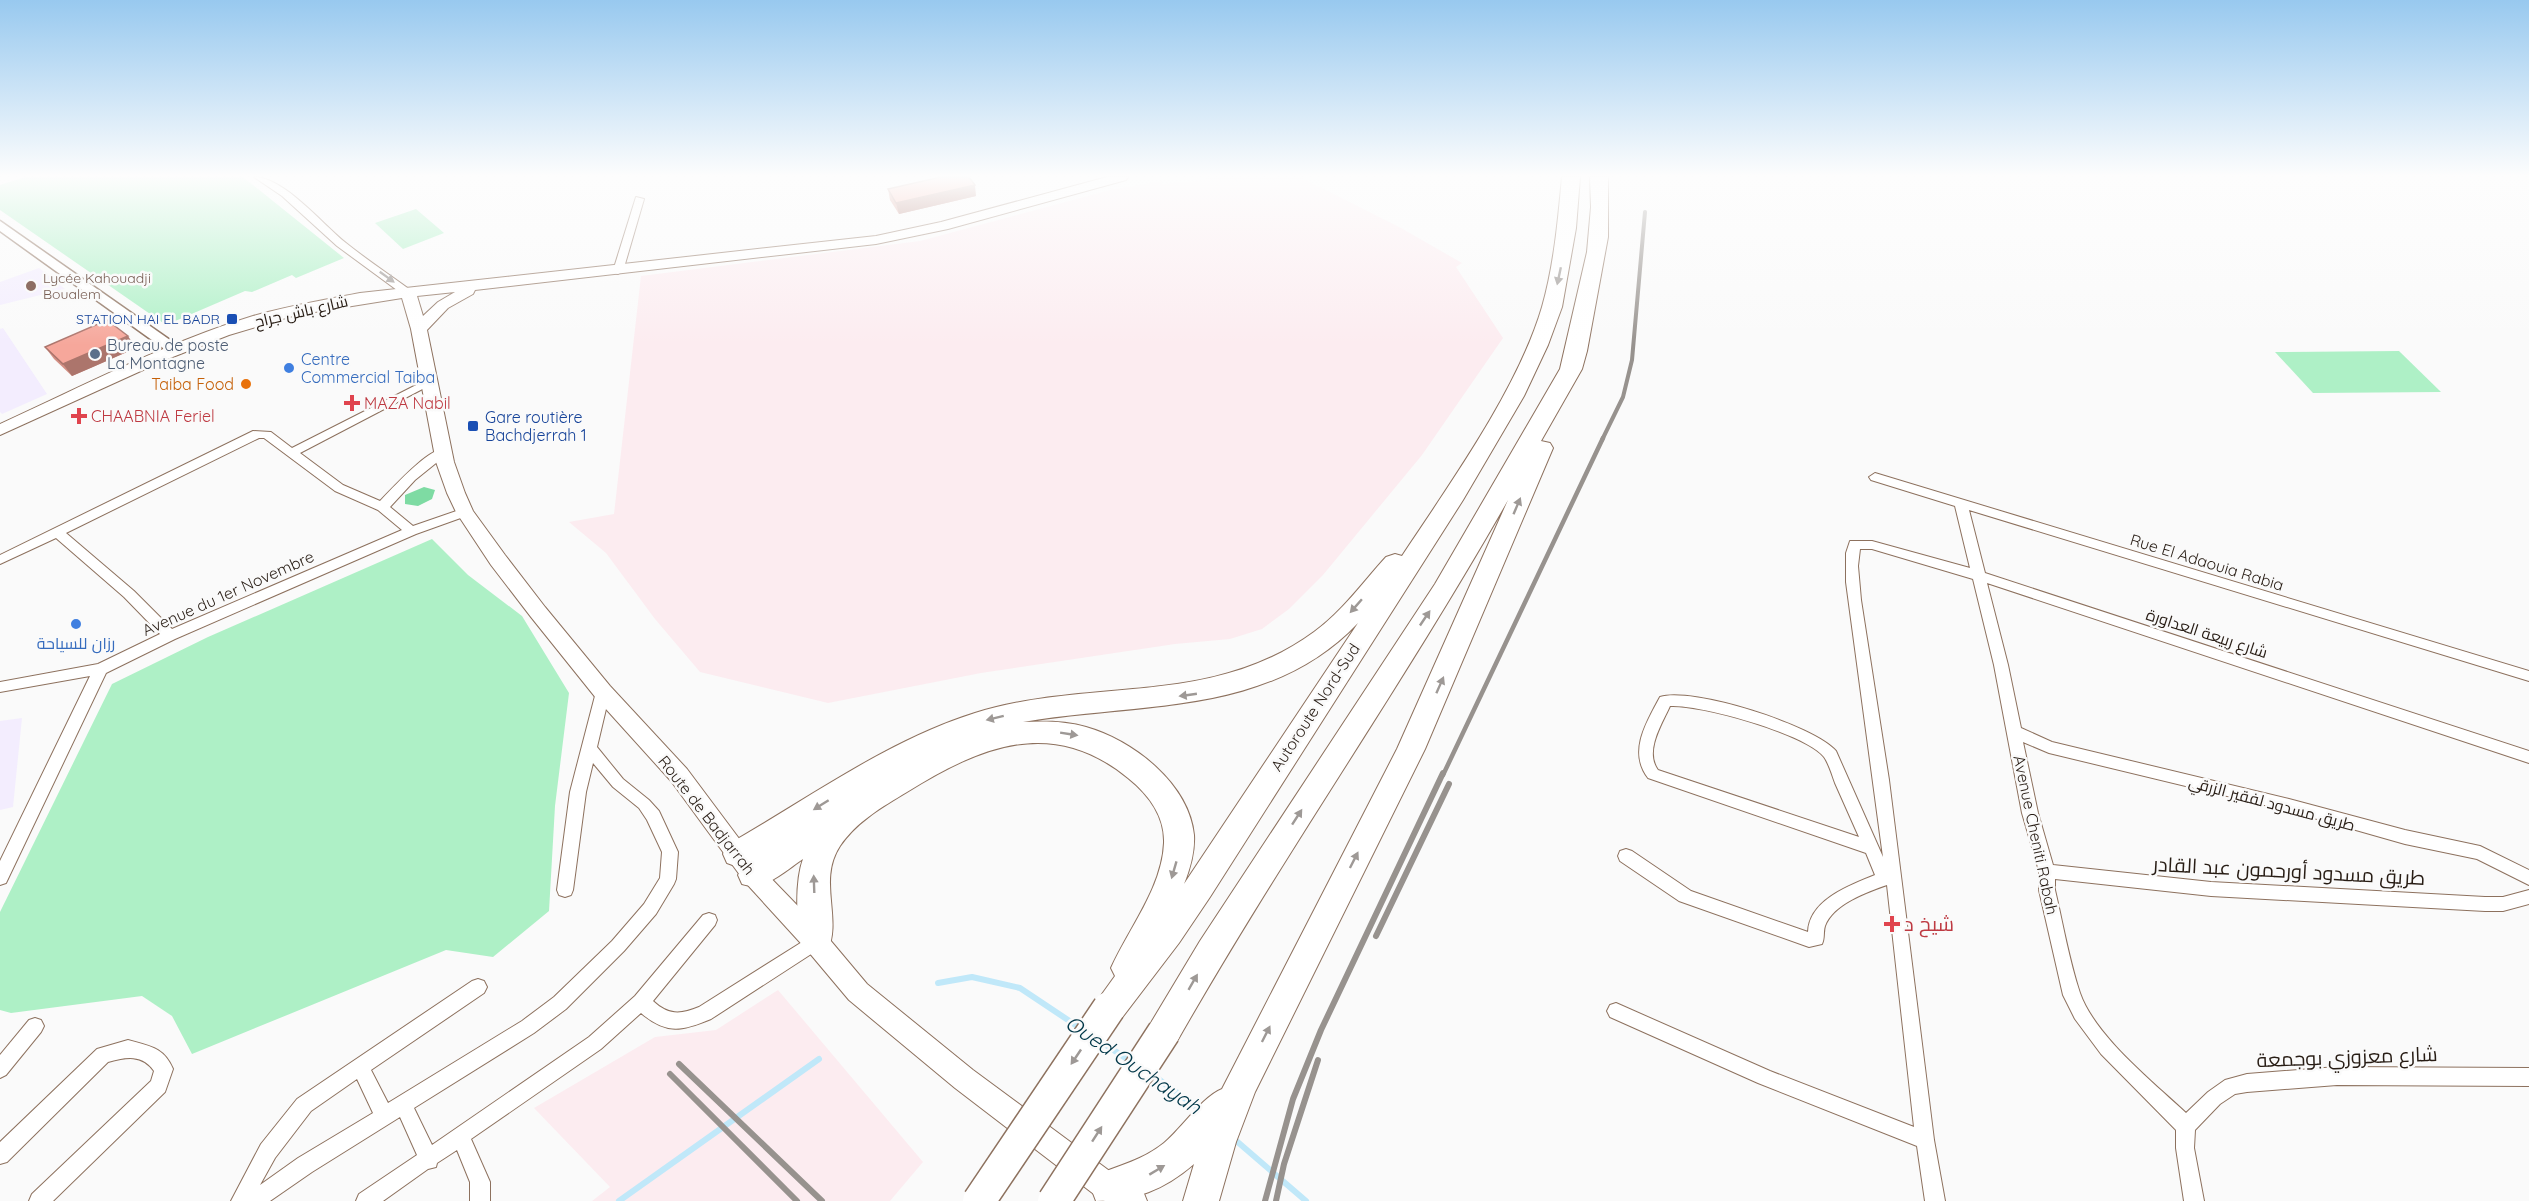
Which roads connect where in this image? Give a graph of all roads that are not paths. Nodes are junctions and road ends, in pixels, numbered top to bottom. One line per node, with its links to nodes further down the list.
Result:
1 (11, 233): 11 (street)
2 (329, 233): 9 (street, one-way to 9)
3 (629, 233): 7 (street)
4 (913, 233): 7 (main road, شارع باش جراح)
5 (1567, 233): 18 (highway, Autoroute Nord-Sud, one-way to 18)
6 (1600, 233): 12 (highway)
7 (618, 271): 8 (main road, شارع باش جراح)
8 (484, 285): 9 (main road, شارع باش جراح); 10 (main road)
9 (409, 294): 10 (main road, Route de Badjarrah); 11 (main road, شارع باش جراح)
10 (419, 329): 13 (main road, Route de Badjarrah)
11 (175, 350): 14 (main road, شارع باش جراح)
12 (1571, 369): 58 (highway, one-way to 12); 69 (highway, one-way to 12, bridge)
13 (430, 381): 15 (main road, Route de Badjarrah); 16 (street)
14 (0, 430)
15 (442, 452): 20 (street); 21 (main road, Route de Badjarrah)
16 (291, 453): 20 (street); 23 (street)
17 (1875, 477): 19 (street, Rue El Adaouia Rabia)
18 (1451, 500): 37 (highway, one-way to 37); 48 (highway, Autoroute Nord-Sud)
19 (1961, 504): 25 (street, Avenue Cheniti Rabah); 28 (street, Rue El Adaouia Rabia)
20 (382, 507): 22 (street)
21 (465, 512): 22 (street, Avenue du 1er Novembre); 30 (main road, Route de Badjarrah)
22 (411, 531): 26 (street, Avenue du 1er Novembre)
23 (57, 532): 24 (street); 26 (street)
24 (0, 560)
25 (1977, 577): 31 (street, Avenue Cheniti Rabah); 33 (street, شارع ربيعة العداورة); 39 (street, شارع ربيعة العداورة)
26 (171, 635): 27 (street, Avenue du 1er Novembre)
27 (101, 669): 29 (street, Avenue du 1er Novembre); 40 (street)
28 (2529, 676)
29 (0, 687)
30 (603, 692): 32 (street); 37 (main road, Route de Badjarrah)
31 (2014, 731): 38 (street, Avenue Cheniti Rabah); 41 (street, طريق مسدود لفقير الزرقي)
32 (589, 748): 42 (street); 54 (street)
33 (2529, 757)
34 (842, 819): 37 (highway); 45 (highway, one-way to 34); 48 (highway, one-way to 48)
35 (1871, 848): 35 (street); 39 (street)
36 (1626, 856): 39 (street)
37 (745, 864): 45 (main road, Route de Badjarrah)
38 (2047, 871): 43 (street, طريق مسدود أورحمون عبد القادر); 56 (street, Avenue Cheniti Rabah)
39 (1889, 877): 59 (street)
40 (0, 878)
41 (2529, 878)
42 (565, 890)
43 (2529, 897)
44 (709, 920): 47 (street)
45 (816, 942): 47 (street); 62 (main road, Route de Badjarrah)
46 (478, 987): 51 (street)
47 (641, 1002): 57 (street)
48 (1109, 1008): 68 (highway, Autoroute Nord-Sud, one-way to 68, bridge)
49 (1616, 1011): 59 (street)
50 (35, 1026): 52 (street)
51 (360, 1065): 55 (street); 64 (street)
52 (0, 1069)
53 (2529, 1077): 56 (street, شارع معزوزي بوجمعة)
54 (403, 1104): 55 (street); 61 (street)
55 (384, 1116): 65 (street)
56 (2186, 1126): 72 (street)
57 (462, 1138): 61 (street); 67 (street)
58 (1208, 1140): 62 (highway, one-way to 58); 70 (highway)
59 (1925, 1140): 71 (street)
60 (0, 1155): 63 (street)
61 (429, 1160): 66 (street)
62 (1121, 1195)
63 (39, 1201)
64 (241, 1201)
65 (254, 1201)
66 (366, 1201)
67 (480, 1201)
68 (979, 1201)
69 (1054, 1201)
70 (1201, 1201)
71 (1935, 1201)
72 (2194, 1201)

